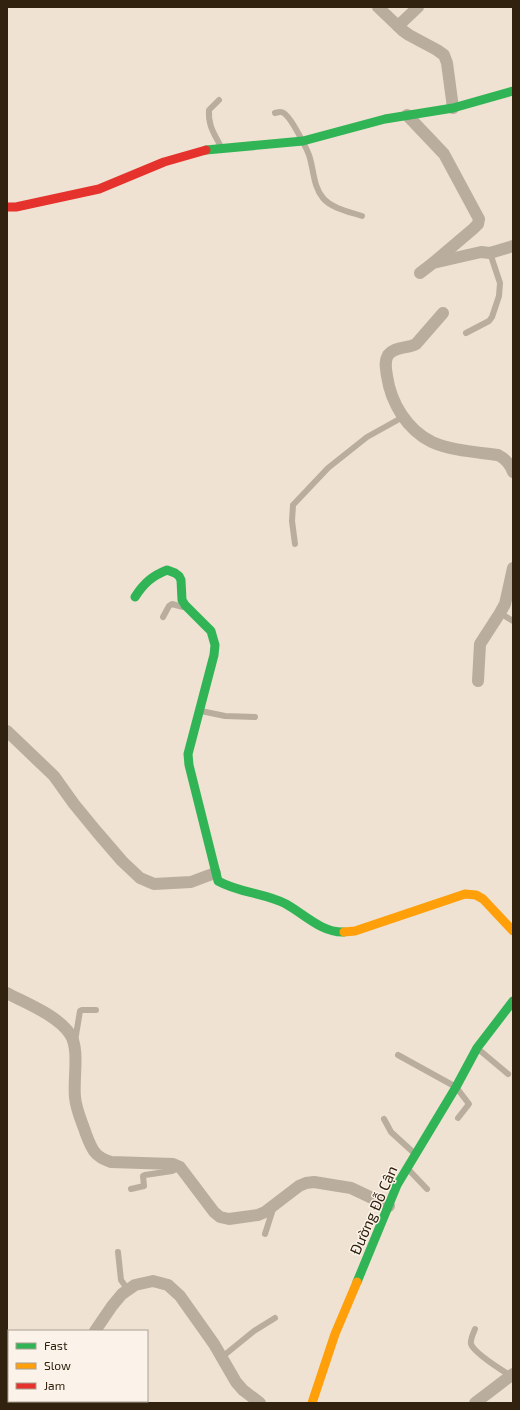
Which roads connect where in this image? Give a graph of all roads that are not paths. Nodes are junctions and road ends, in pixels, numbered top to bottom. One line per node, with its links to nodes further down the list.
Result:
1 (378, 7): 3 (street)
2 (418, 7): 3 (street)
3 (398, 26): 6 (street)
4 (513, 91): 6 (street)
5 (219, 100): 10 (lane)
6 (453, 108): 8 (street)
7 (275, 113): 9 (lane)
8 (407, 115): 9 (street); 15 (street)
9 (303, 141): 10 (street); 12 (lane)
10 (221, 148): 11 (street)
11 (7, 207)
12 (362, 216)
13 (513, 246): 14 (street)
14 (490, 253): 15 (street); 18 (lane)
15 (433, 263): 16 (street)
16 (420, 273)
17 (443, 313): 19 (street)
18 (466, 333)
19 (403, 417): 20 (street); 21 (lane)
20 (513, 472)
21 (295, 544)
22 (513, 568): 25 (street)
23 (135, 597): 24 (street)
24 (190, 610): 26 (lane); 29 (street)
25 (500, 613): 27 (lane); 28 (street)
26 (163, 617)
27 (513, 621)
28 (478, 681)
29 (199, 710): 30 (lane); 32 (street)
30 (255, 717)
31 (7, 731): 32 (street)
32 (215, 873): 33 (street)
33 (513, 931)
34 (7, 993): 37 (street)
35 (513, 1001): 38 (street, Đường Đỗ Cận)
36 (96, 1010): 37 (lane)
37 (75, 1045): 45 (street)
38 (477, 1048): 40 (lane); 41 (street, Đường Đỗ Cận)
39 (398, 1055): 41 (lane)
40 (508, 1074)
41 (456, 1087): 42 (lane); 44 (street, Đường Đỗ Cận)
42 (458, 1118)
43 (384, 1119): 44 (lane)
44 (415, 1154): 46 (street, Đường Đỗ Cận)
45 (180, 1167): 48 (lane); 49 (street)
46 (407, 1168): 47 (lane); 50 (street, Đường Đỗ Cận)
47 (427, 1189)
48 (131, 1190)
49 (274, 1205): 50 (street); 51 (lane)
50 (389, 1206): 60 (street, Đường Đỗ Cận)
51 (265, 1234)
52 (118, 1252): 53 (lane)
53 (128, 1290): 56 (street); 57 (street)
54 (275, 1318): 57 (lane)
55 (475, 1329): 58 (lane)
56 (96, 1330)
57 (222, 1357): 59 (street)
58 (512, 1376): 61 (street)
59 (260, 1403)
60 (312, 1403)
61 (474, 1403)

